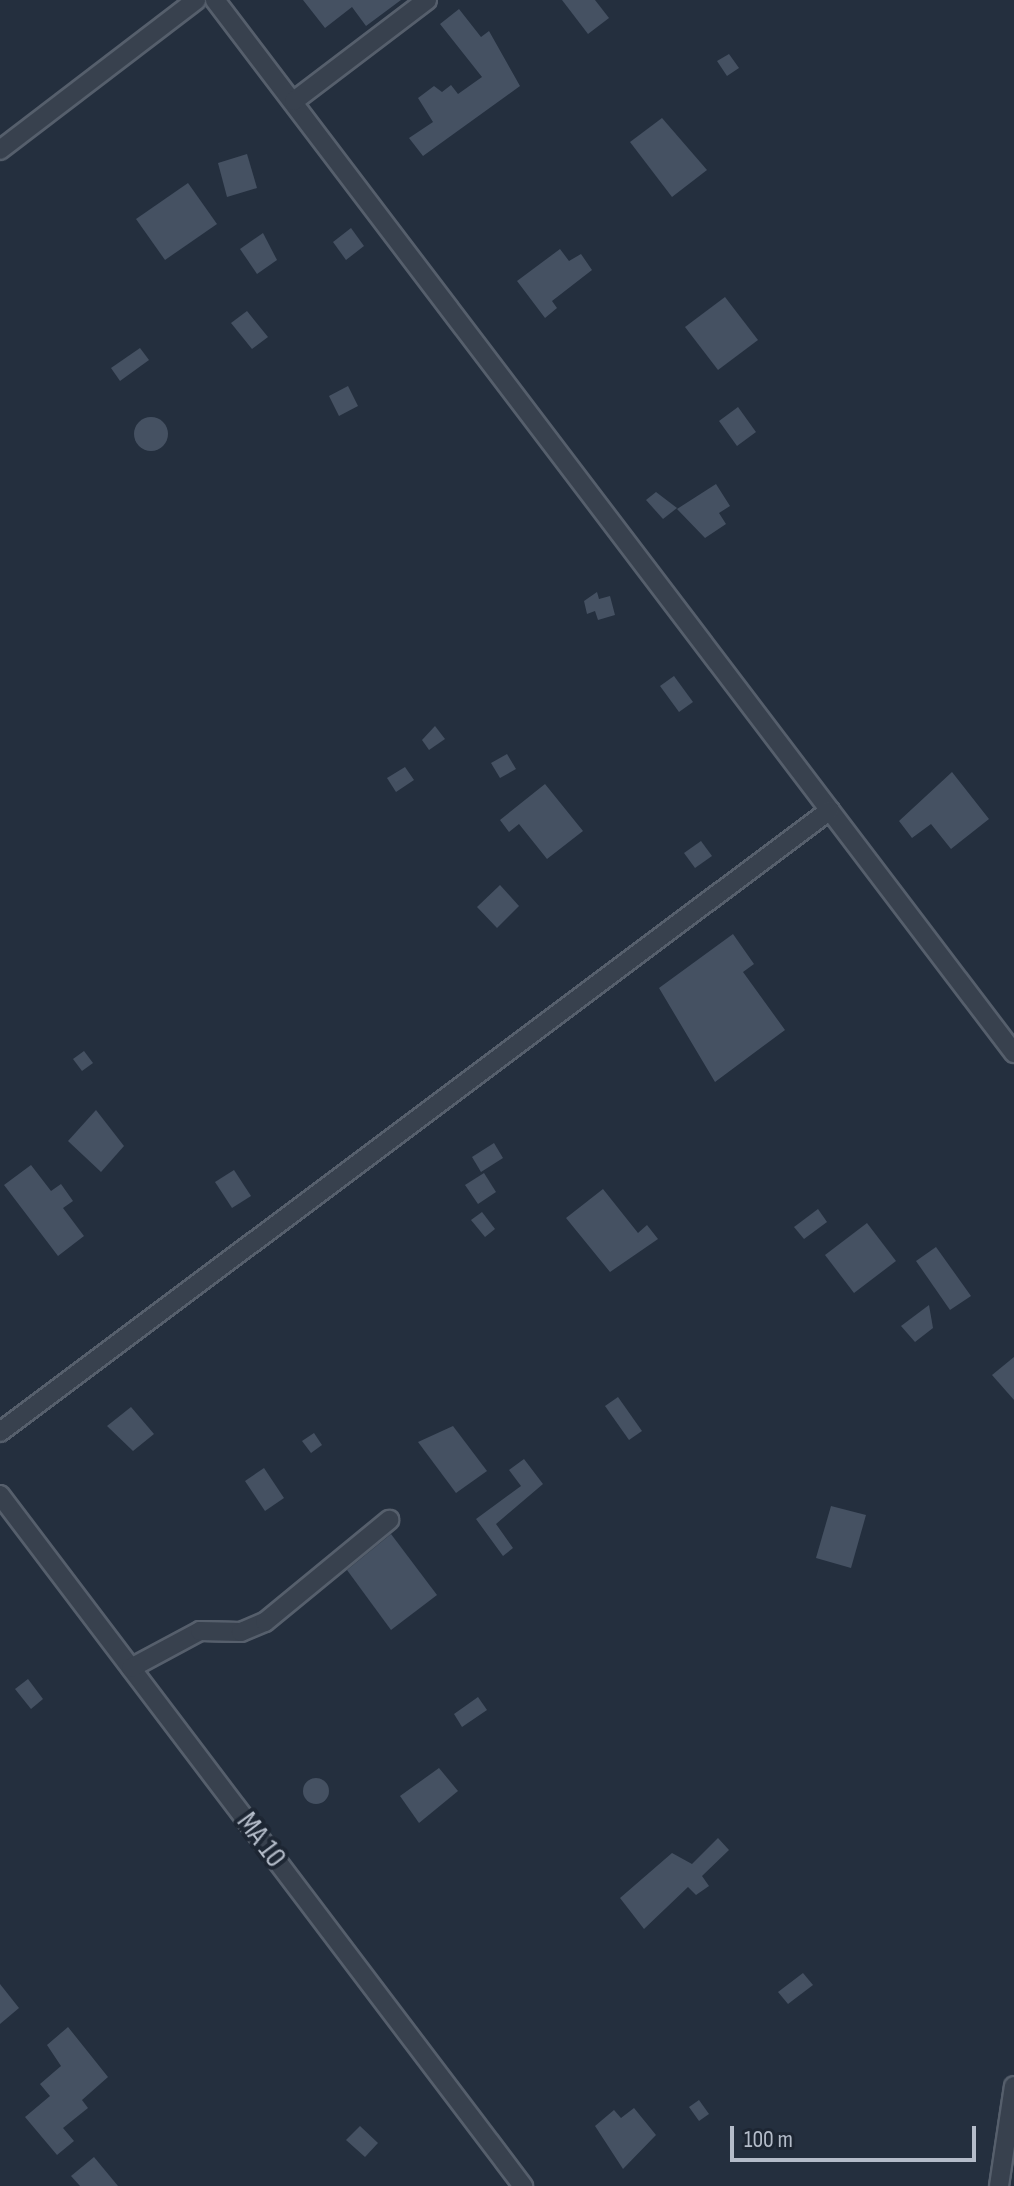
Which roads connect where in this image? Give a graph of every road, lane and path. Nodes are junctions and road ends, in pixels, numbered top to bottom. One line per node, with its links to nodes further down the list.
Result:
1 (196, 0): 5 (street)
2 (215, 0): 4 (street)
3 (427, 0): 4 (street)
4 (294, 101): 6 (street)
5 (0, 150)
6 (830, 810): 7 (street); 8 (street)
7 (1014, 1053)
8 (0, 1432)
9 (0, 1495): 11 (street, MA 10)
10 (389, 1520): 11 (street)
11 (131, 1668): 14 (street, MA 10)
12 (1014, 2086): 13 (street)
13 (1011, 2131): 15 (street)
14 (523, 2186)
15 (999, 2186)

